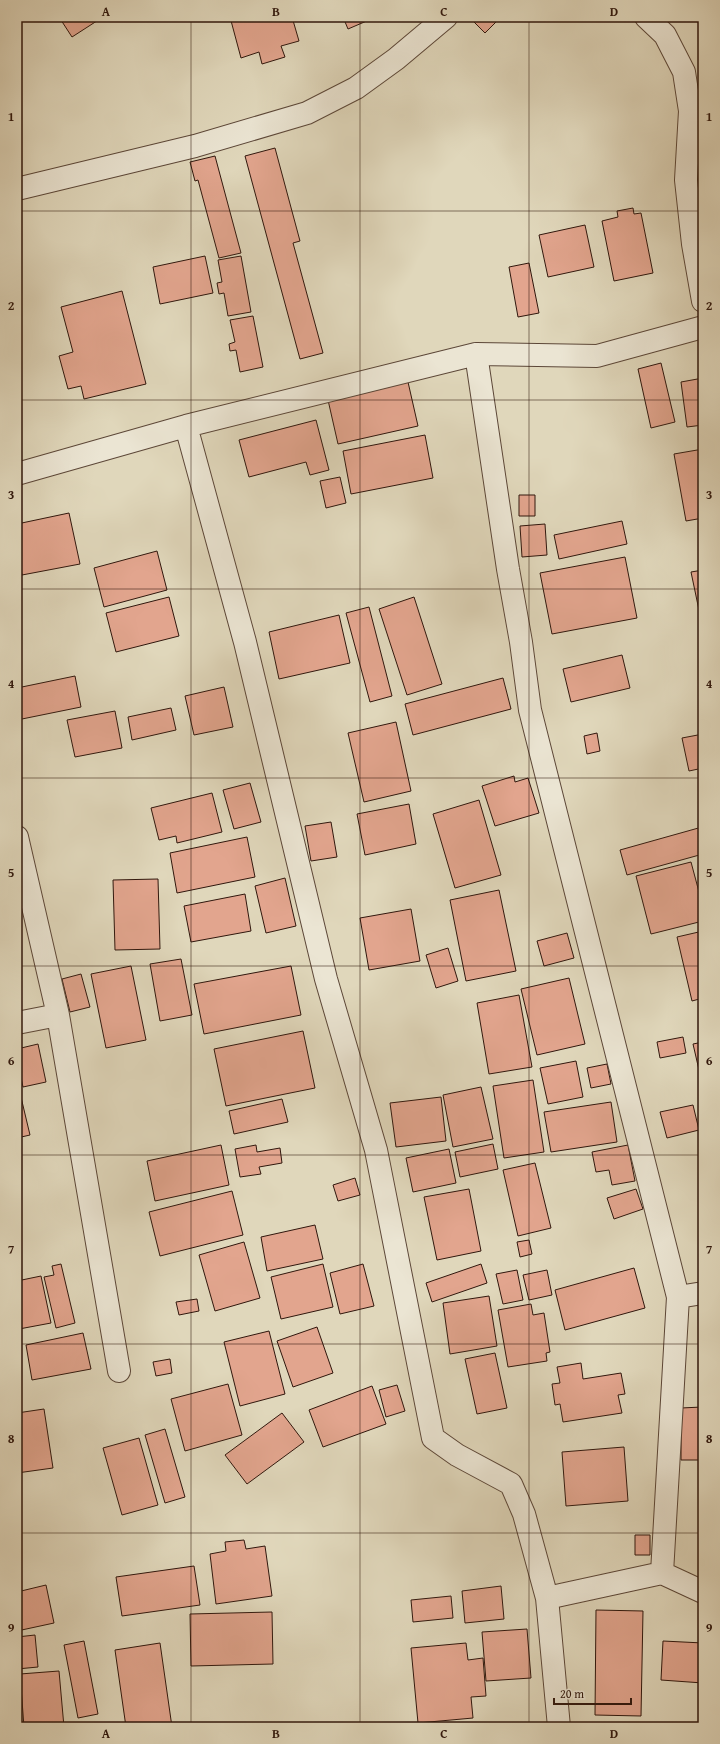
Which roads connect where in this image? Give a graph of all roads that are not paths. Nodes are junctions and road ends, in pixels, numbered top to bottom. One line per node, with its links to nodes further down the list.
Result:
1 (446, 17): 3 (street)
2 (646, 17): 4 (street)
3 (17, 189)
4 (703, 300)
5 (703, 328): 6 (street)
6 (476, 354): 7 (street); 13 (street)
7 (186, 426): 8 (street); 17 (street)
8 (17, 474)
9 (17, 837): 10 (street)
10 (58, 1014): 11 (street); 14 (street)
11 (17, 1023)
12 (703, 1293): 13 (street)
13 (678, 1297): 15 (street)
14 (119, 1371)
15 (662, 1573): 16 (street); 17 (street)
16 (703, 1592)
17 (547, 1598): 18 (street)
18 (559, 1727)

